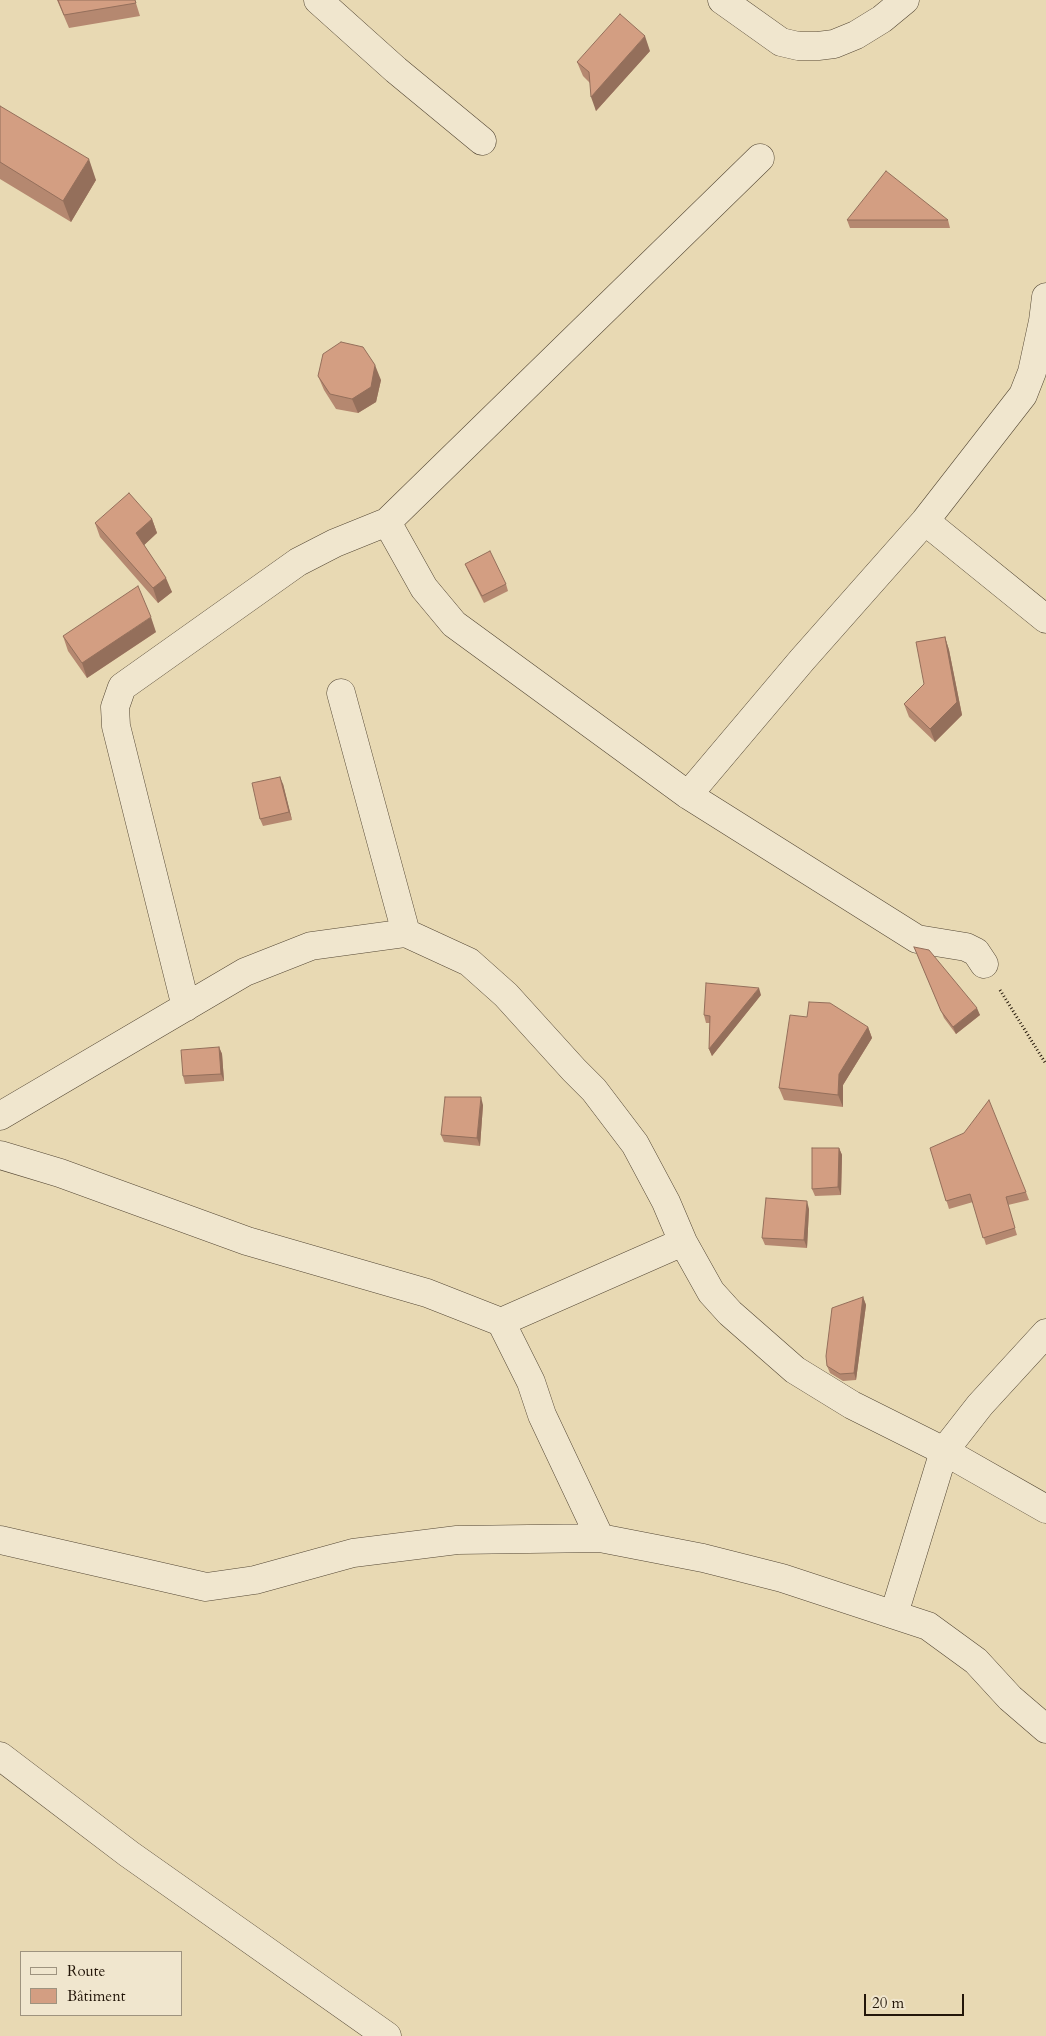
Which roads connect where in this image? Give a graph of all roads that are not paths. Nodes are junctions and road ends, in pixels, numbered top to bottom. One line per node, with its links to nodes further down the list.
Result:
1 (318, 0): 4 (street)
2 (722, 0): 3 (street)
3 (905, 0)
4 (482, 141)
5 (760, 158): 8 (street)
6 (1046, 297): 7 (street)
7 (924, 521): 9 (street); 11 (street)
8 (387, 522): 11 (street); 14 (street)
9 (1046, 619)
10 (341, 693): 12 (street)
11 (688, 795): 13 (street)
12 (406, 933): 14 (street); 17 (street)
13 (984, 964)
14 (186, 1007): 15 (street)
15 (0, 1116)
16 (0, 1155): 18 (street)
17 (683, 1242): 18 (street); 20 (street)
18 (501, 1322): 22 (street)
19 (1046, 1333): 20 (street)
20 (944, 1451): 21 (street); 24 (street)
21 (1046, 1508)
22 (600, 1538): 23 (street); 24 (street)
23 (0, 1540)
24 (894, 1614): 25 (street)
25 (1046, 1729)
26 (0, 1756): 27 (street)
27 (387, 2036)

